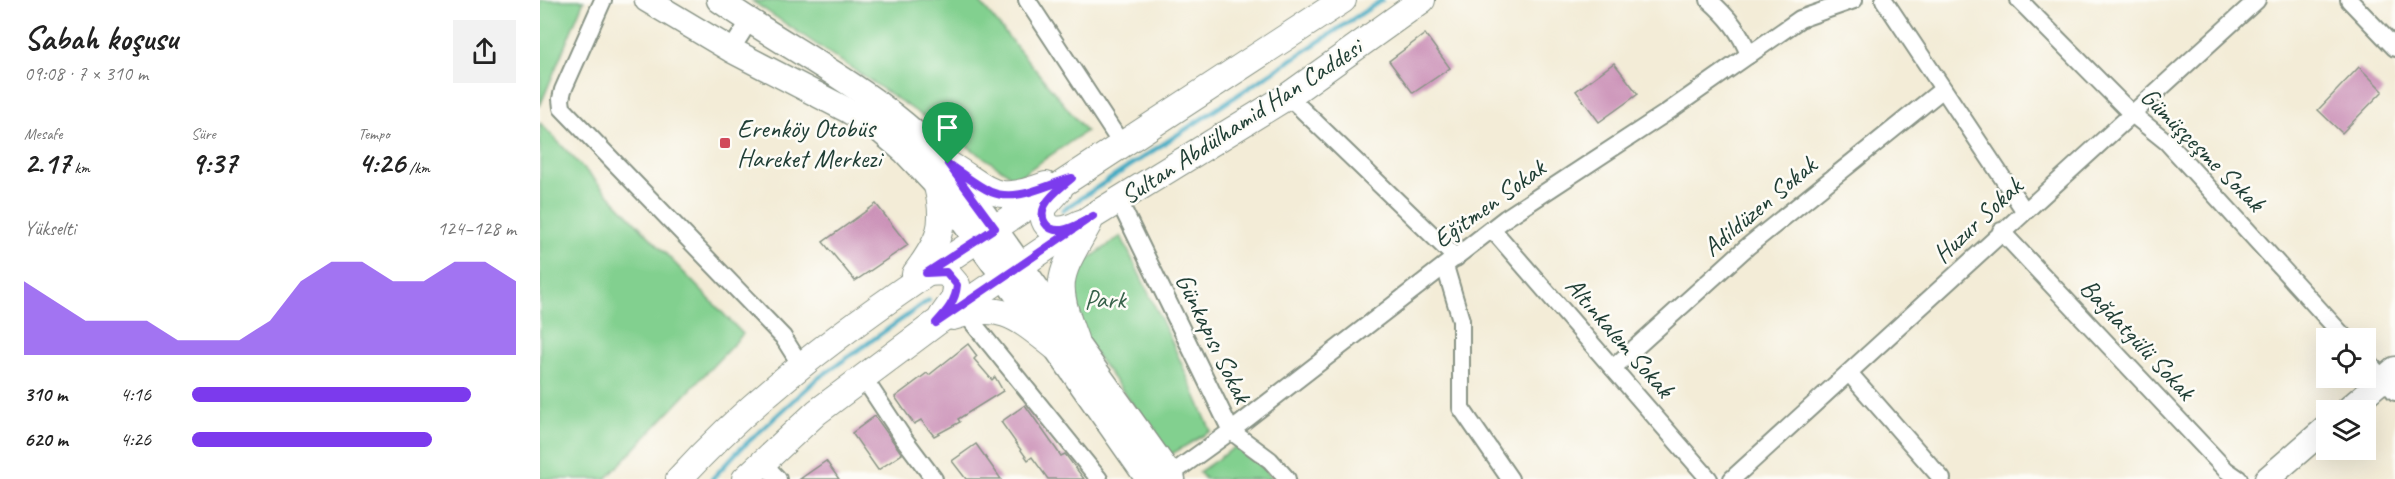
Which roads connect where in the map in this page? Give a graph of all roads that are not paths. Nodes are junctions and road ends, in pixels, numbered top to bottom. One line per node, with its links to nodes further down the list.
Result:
1 (603, 0): 37 (street)
2 (647, 0): 15 (main road)
3 (1027, 0): 20 (street)
4 (1343, 0): 20 (main road, Sultan Abdülhamid Han Caddesi)
5 (1422, 0): 18 (main road, Sultan Abdülhamid Han Caddesi)
6 (1709, 0): 16 (street)
7 (1854, 0): 16 (street, Eğitmen Sokak)
8 (1884, 0): 17 (street)
9 (2019, 0): 19 (street, Gümüşçeşme Sokak)
10 (2257, 0): 19 (street, Huzur Sokak)
11 (2349, 0): 14 (street)
12 (723, 1): 13 (main road)
13 (750, 20): 15 (street); 21 (main road)
14 (2395, 48)
15 (731, 50): 21 (main road)
16 (1749, 55): 26 (street, Eğitmen Sokak)
17 (1943, 89): 24 (street); 38 (street, Adildüzen Sokak)
18 (1288, 96): 23 (main road, Sultan Abdülhamid Han Caddesi); 29 (street)
19 (2132, 114): 24 (street, Huzur Sokak); 35 (street, Gümüşçeşme Sokak)
20 (1122, 145): 22 (main road, Sultan Abdülhamid Han Caddesi)
21 (942, 175): 22 (main road); 28 (main road); 32 (main road)
22 (1072, 178): 25 (main road); 28 (main road, Sultan Abdülhamid Han Caddesi)
23 (1119, 201): 25 (main road, Sultan Abdülhamid Han Caddesi); 44 (street, Günkapısı Sokak)
24 (2024, 210): 27 (street, Huzur Sokak)
25 (1093, 216): 30 (main road, Sultan Abdülhamid Han Caddesi); 36 (main road)
26 (1492, 229): 29 (street, Eğitmen Sokak); 38 (street, Altınkalem Sokak)
27 (2001, 231): 40 (street, Huzur Sokak); 56 (street, Bağdatgülü Sokak)
28 (986, 234): 30 (main road); 31 (main road, Sultan Abdülhamid Han Caddesi)
29 (1450, 262): 44 (street, Eğitmen Sokak); 52 (street)
30 (1013, 271): 34 (main road, Sultan Abdülhamid Han Caddesi); 36 (main road)
31 (926, 273): 32 (main road, Sultan Abdülhamid Han Caddesi); 34 (main road)
32 (905, 287): 37 (main road, Sultan Abdülhamid Han Caddesi)
33 (965, 314): 34 (main road); 36 (main road); 50 (street)
34 (936, 323): 41 (main road, Sultan Abdülhamid Han Caddesi)
35 (2336, 328)
36 (1065, 343): 47 (main road)
37 (800, 364): 48 (main road, Sultan Abdülhamid Han Caddesi)
38 (1613, 368): 53 (street, Altınkalem Sokak)
39 (2376, 368): 42 (street)
40 (1850, 374): 54 (street, Huzur Sokak); 55 (street)
41 (863, 376): 46 (main road, Sultan Abdülhamid Han Caddesi); 49 (street)
42 (2391, 380): 43 (main road)
43 (2362, 400)
44 (1231, 431): 47 (street, Eğitmen Sokak); 51 (street, Günkapısı Sokak)
45 (2316, 437): 57 (main road)
46 (762, 473)
47 (1164, 478)
48 (679, 479)
49 (934, 479)
50 (1100, 479)
51 (1287, 479)
52 (1510, 479)
53 (1709, 479)
54 (1732, 479)
55 (1942, 479)
56 (2239, 479)
57 (2267, 479)

